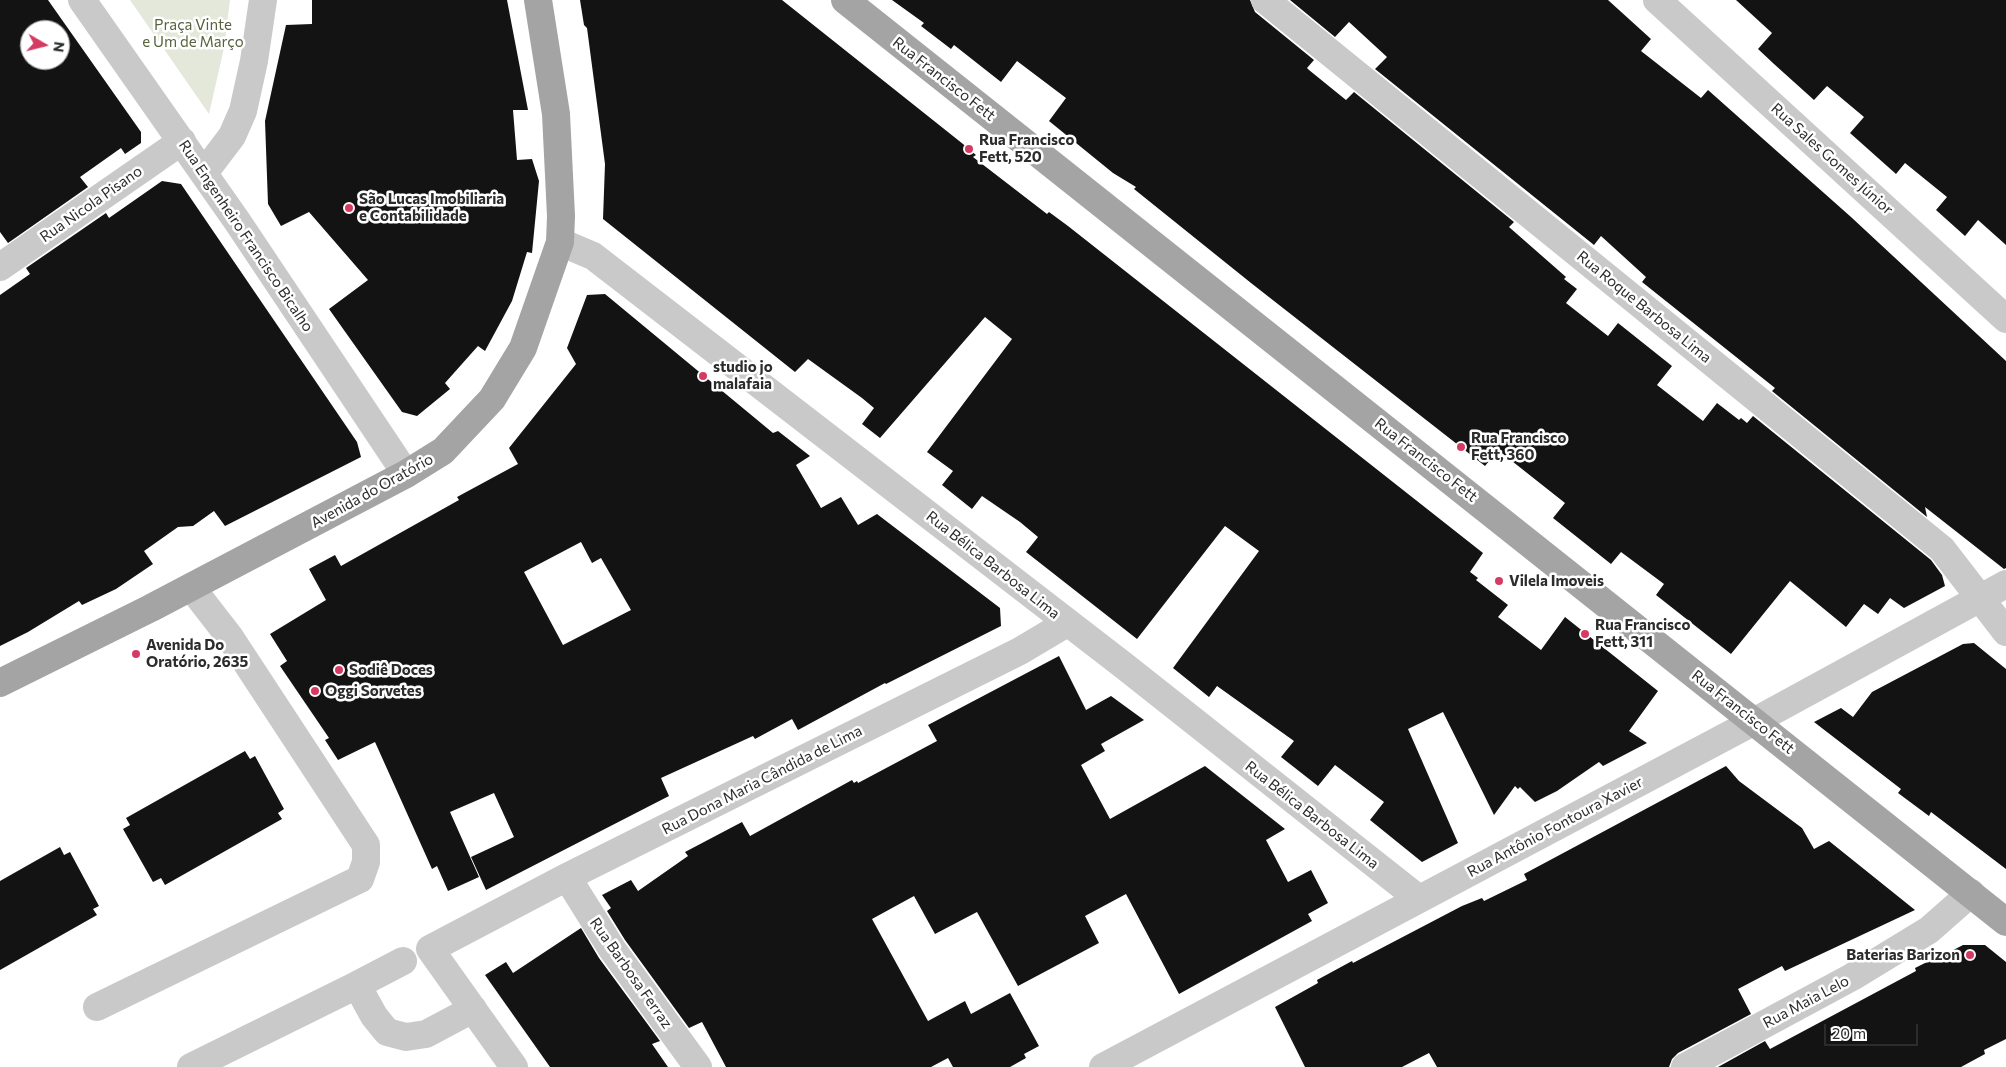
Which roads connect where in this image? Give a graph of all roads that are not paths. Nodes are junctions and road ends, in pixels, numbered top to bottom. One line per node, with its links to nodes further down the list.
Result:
1 (82, 0): 7 (street, Rua Engenheiro Francisco Bicalho)
2 (263, 0): 8 (street)
3 (538, 0): 9 (main road, Avenida do Oratório)
4 (845, 0): 19 (main road, Rua Francisco Fett)
5 (1265, 0): 15 (street, Rua Roque Barbosa Lima)
6 (1657, 0): 11 (street, Rua Sales Gomes Júnior)
7 (182, 140): 8 (street, Rua Engenheiro Francisco Bicalho); 10 (street, Rua Nicola Pisano)
8 (204, 173): 12 (street, Rua Engenheiro Francisco Bicalho)
9 (560, 242): 12 (main road, Avenida do Oratório); 16 (street, Rua Bélica Barbosa Lima)
10 (0, 267)
11 (2006, 319)
12 (406, 474): 14 (main road, Avenida do Oratório)
13 (2006, 584): 15 (street, Rua Antônio Fontoura Xavier)
14 (191, 587): 18 (main road, Avenida do Oratório); 26 (street)
15 (1978, 598): 17 (street, Rua Roque Barbosa Lima); 19 (street, Rua Antônio Fontoura Xavier)
16 (1068, 623): 20 (street, Rua Dona Maria Cândida de Lima); 22 (street, Rua Bélica Barbosa Lima)
17 (2006, 632)
18 (0, 683)
19 (1755, 721): 21 (main road, Rua Francisco Fett); 22 (street, Rua Antônio Fontoura Xavier)
20 (567, 877): 27 (street, Rua Dona Maria Cândida de Lima); 30 (street, Rua Barbosa Ferraz)
21 (1971, 893): 23 (main road, Rua Francisco Fett); 32 (street, Rua Maia Lelo)
22 (1420, 899): 31 (street, Rua Antônio Fontoura Xavier)
23 (2006, 922)
24 (403, 961): 25 (street)
25 (357, 985): 27 (street); 28 (street)
26 (97, 1008)
27 (473, 1009): 29 (street)
28 (191, 1067)
29 (514, 1067)
30 (698, 1067)
31 (1103, 1067)
32 (1685, 1067)

